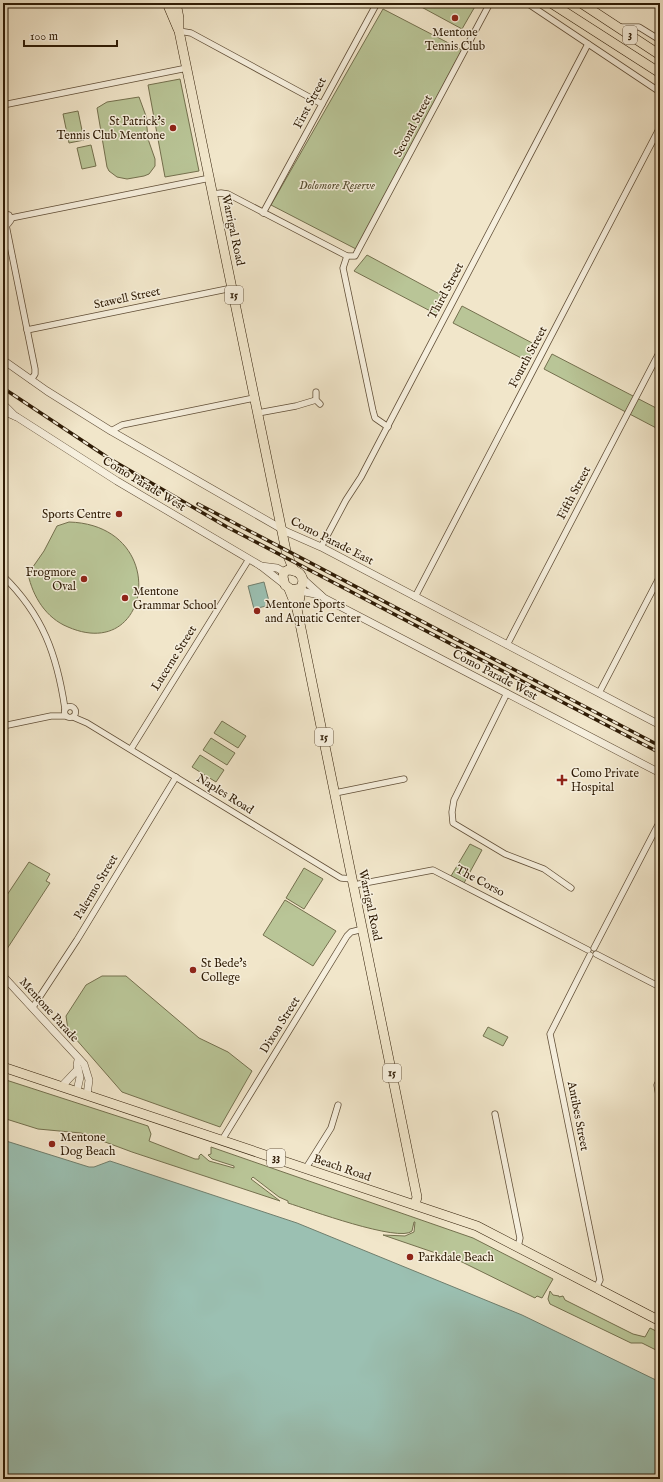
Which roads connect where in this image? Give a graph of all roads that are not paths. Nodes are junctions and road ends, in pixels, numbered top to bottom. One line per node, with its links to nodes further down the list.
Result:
1 (167, 3): 11 (main road, Warrigal Road / 15)
2 (377, 3): 18 (street, First Street)
3 (490, 3): 27 (street, Second Street)
4 (527, 3): 13 (street)
5 (551, 3): 10 (main road, 3)
6 (581, 3): 8 (main road, 3)
7 (177, 5): 11 (main road, Warrigal Road / 15)
8 (601, 16): 9 (main road, 3); 10 (main road)
9 (617, 27): 12 (street); 14 (main road, 3)
10 (592, 29): 16 (main road, 3)
11 (179, 31): 15 (main road, Warrigal Road / 15); 18 (street)
12 (660, 40)
13 (588, 44): 17 (street); 39 (street, Third Street)
14 (660, 55)
15 (187, 68): 19 (street); 21 (main road, Warrigal Road / 15)
16 (660, 73)
17 (660, 92)
18 (322, 104): 24 (street, First Street)
19 (3, 105)
20 (660, 127): 50 (street, Fourth Street)
21 (210, 178): 22 (main road, Warrigal Road / 15); 25 (street)
22 (213, 194): 24 (street); 28 (main road, Warrigal Road / 15)
23 (3, 213): 25 (street)
24 (263, 213): 27 (street)
25 (10, 218): 26 (street)
26 (4, 225): 29 (street)
27 (347, 256): 39 (street)
28 (232, 288): 29 (street, Stawell Street); 34 (main road, Warrigal Road / 15)
29 (27, 330): 32 (street)
30 (660, 351): 52 (street, Fifth Street)
31 (3, 360): 32 (street, Como Parade East)
32 (31, 380): 40 (street, Como Parade East)
33 (316, 392): 37 (street)
34 (254, 398): 37 (main road, Warrigal Road / 15); 40 (street)
35 (3, 404): 38 (street, Como Parade West)
36 (3, 411): 38 (street, Como Parade West)
37 (258, 413): 41 (main road, Warrigal Road / 15)
38 (17, 417): 43 (street, Como Parade West)
39 (388, 427): 42 (street, Third Street)
40 (111, 431): 41 (street, Como Parade East)
41 (281, 528): 42 (street, Como Parade East); 45 (main road, Warrigal Road / 15)
42 (321, 547): 50 (street, Como Parade East)
43 (249, 559): 44 (street, Como Parade West); 61 (street, Lucerne Street)
44 (261, 566): 45 (street, Como Parade West); 49 (street, Como Parade West)
45 (288, 571): 48 (main road); 49 (main road, 15)
46 (3, 576): 55 (street, Naples Road)
47 (660, 576): 54 (street)
48 (301, 585): 49 (main road); 51 (main road, Warrigal Road / 15); 53 (street, Como Parade West)
49 (287, 586): 51 (main road, Warrigal Road / 15)
50 (415, 597): 52 (street, Como Parade East)
51 (298, 609): 65 (main road, Warrigal Road / 15)
52 (507, 645): 54 (street, Como Parade East)
53 (507, 693): 62 (street, Como Parade West); 68 (street)
54 (599, 693): 59 (street, Como Parade East)
55 (66, 710): 56 (street, Naples Road); 57 (street, Naples Road); 60 (street)
56 (76, 711): 57 (street); 58 (street, Naples Road)
57 (73, 717): 58 (street, Naples Road)
58 (87, 723): 61 (street, Naples Road)
59 (660, 725)
60 (3, 726)
61 (131, 749): 63 (street, Naples Road)
62 (660, 773)
63 (176, 777): 67 (street, Naples Road); 73 (street, Palermo Street)
64 (404, 779): 65 (street)
65 (335, 793): 67 (main road, Warrigal Road / 15)
66 (660, 821): 70 (street, Antibes Street)
67 (353, 882): 69 (main road, Warrigal Road / 15); 70 (street, The Corso)
68 (571, 888)
69 (363, 929): 84 (street, Dixon Street); 86 (main road, Warrigal Road / 15)
70 (592, 952): 72 (street, The Corso); 88 (street, Antibes Street)
71 (3, 976): 73 (street, Mentone Parade)
72 (660, 987)
73 (33, 1007): 74 (street, Mentone Parade)
74 (78, 1060): 76 (street, Mentone Parade); 80 (street, Mentone Parade)
75 (3, 1067): 78 (main road, Beach Road / 33)
76 (78, 1069): 78 (street); 79 (street, Mentone Parade)
77 (660, 1079): 81 (street)
78 (62, 1086): 79 (main road, Beach Road / 33)
79 (77, 1091): 80 (main road, Beach Road / 33)
80 (87, 1095): 84 (main road, Beach Road / 33)
81 (660, 1102)
82 (338, 1105): 85 (street)
83 (495, 1114): 87 (street)
84 (222, 1140): 85 (main road, Beach Road / 33)
85 (306, 1168): 86 (main road, Beach Road / 33)
86 (415, 1205): 87 (main road, Beach Road / 33)
87 (518, 1247): 88 (main road, Beach Road / 33)
88 (596, 1288): 89 (main road, Beach Road / 33)
89 (660, 1321)

